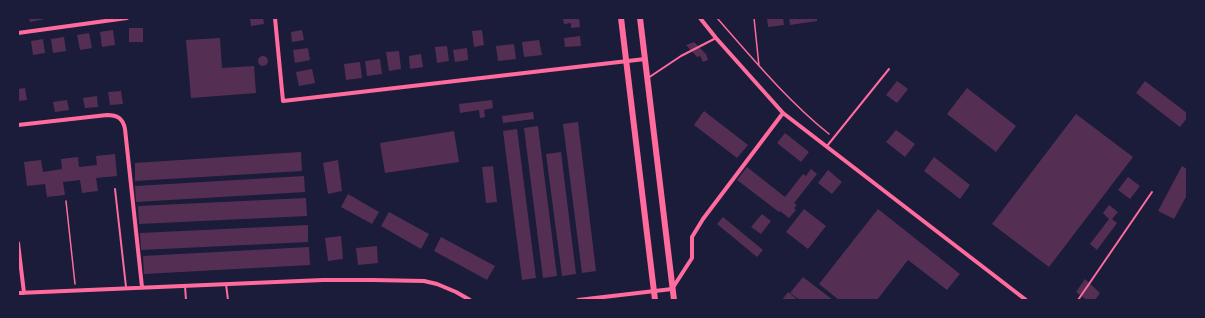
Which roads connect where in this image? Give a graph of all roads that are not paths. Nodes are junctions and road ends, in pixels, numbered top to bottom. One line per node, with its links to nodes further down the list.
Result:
1 (127, 18): 6 (street)
2 (275, 18): 9 (street)
3 (621, 18): 9 (main road)
4 (640, 18): 8 (main road)
5 (700, 18): 7 (street)
6 (18, 33)
7 (716, 38): 11 (lane); 12 (street)
8 (645, 59): 9 (street); 11 (main road)
9 (626, 61): 23 (main road)
10 (889, 69): 14 (lane)
11 (647, 79): 22 (main road)
12 (783, 113): 14 (street); 22 (street)
13 (18, 125): 20 (street)
14 (827, 146): 32 (street)
15 (115, 189): 21 (lane)
16 (1152, 192): 33 (lane)
17 (18, 244): 25 (street)
18 (226, 284): 19 (street); 27 (lane); 28 (street)
19 (185, 286): 20 (street); 26 (lane)
20 (142, 287): 21 (street)
21 (126, 288): 25 (street)
22 (672, 289): 23 (street); 31 (main road)
23 (654, 292): 29 (street); 30 (main road)
24 (18, 293): 25 (street)
25 (24, 293)
26 (186, 300)
27 (228, 300)
28 (470, 300)
29 (578, 300)
30 (655, 300)
31 (674, 300)
32 (1026, 300)
33 (1078, 300)

